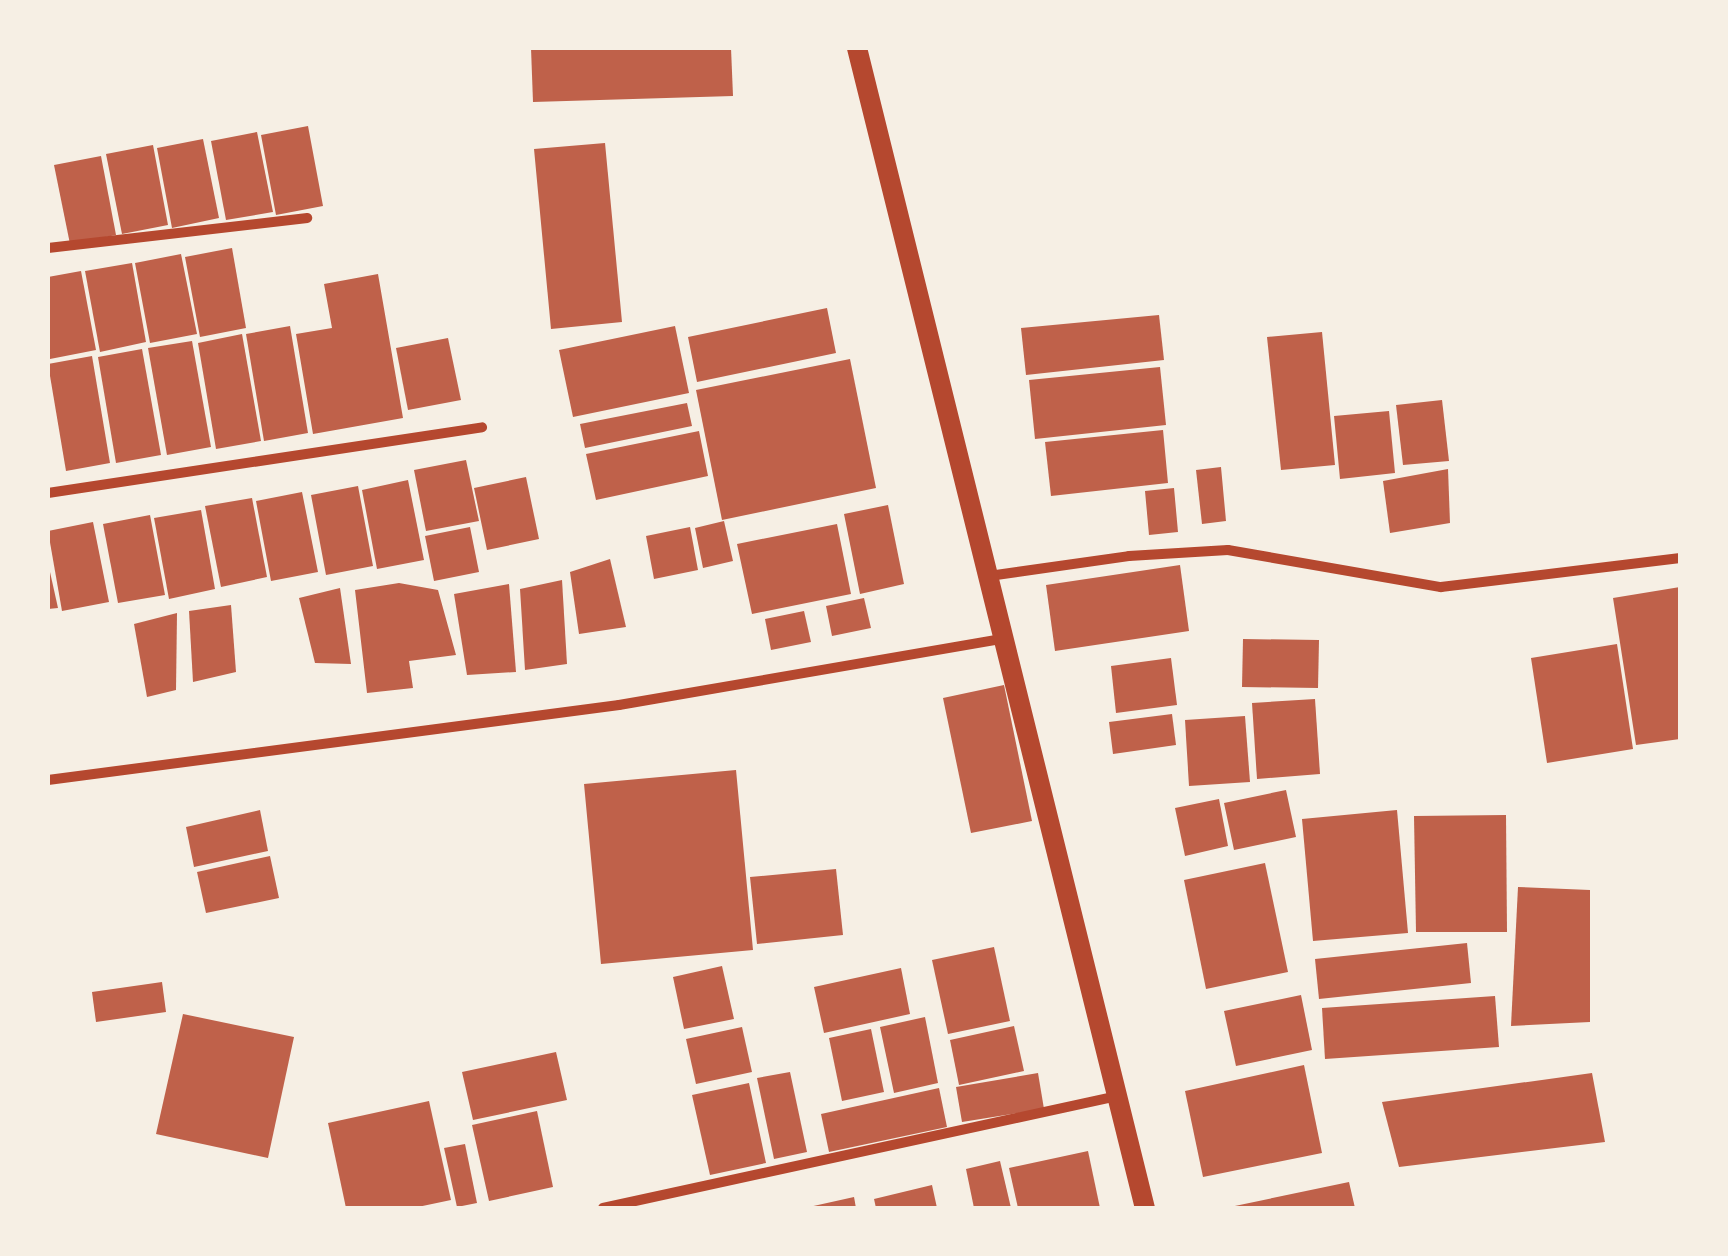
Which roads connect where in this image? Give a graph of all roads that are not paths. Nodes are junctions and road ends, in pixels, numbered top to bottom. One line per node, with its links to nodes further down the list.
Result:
1 (857, 48): 7 (main road)
2 (307, 218): 3 (street)
3 (48, 248)
4 (482, 427): 5 (street)
5 (48, 493)
6 (1680, 558): 7 (street)
7 (989, 576): 8 (main road)
8 (1002, 640): 9 (street); 10 (main road)
9 (48, 780)
10 (1117, 1096): 11 (street); 12 (main road)
11 (604, 1208)
12 (1144, 1208)

